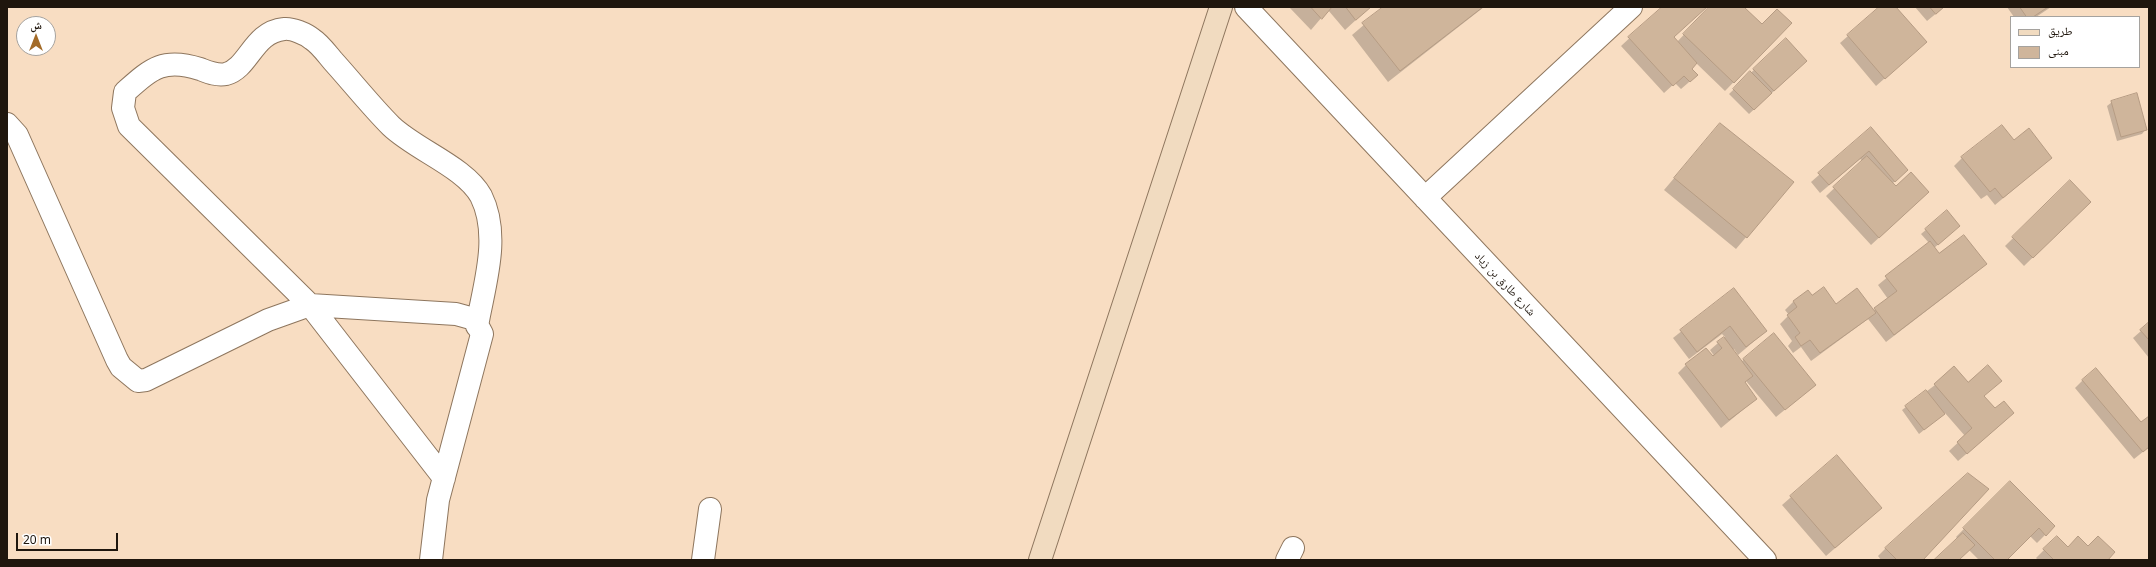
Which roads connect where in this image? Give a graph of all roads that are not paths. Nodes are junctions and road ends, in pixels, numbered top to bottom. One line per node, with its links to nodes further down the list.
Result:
1 (1221, 7): 12 (street)
2 (1246, 7): 5 (street, شارع طارق بن زياد)
3 (1632, 7): 5 (street)
4 (7, 124): 6 (street)
5 (1425, 198): 13 (street, شارع طارق بن زياد)
6 (310, 305): 7 (street); 7 (street); 8 (street)
7 (477, 326): 8 (street)
8 (444, 478): 10 (street)
9 (710, 509): 11 (street)
10 (431, 560)
11 (703, 560)
12 (1040, 560)
13 (1765, 560)

